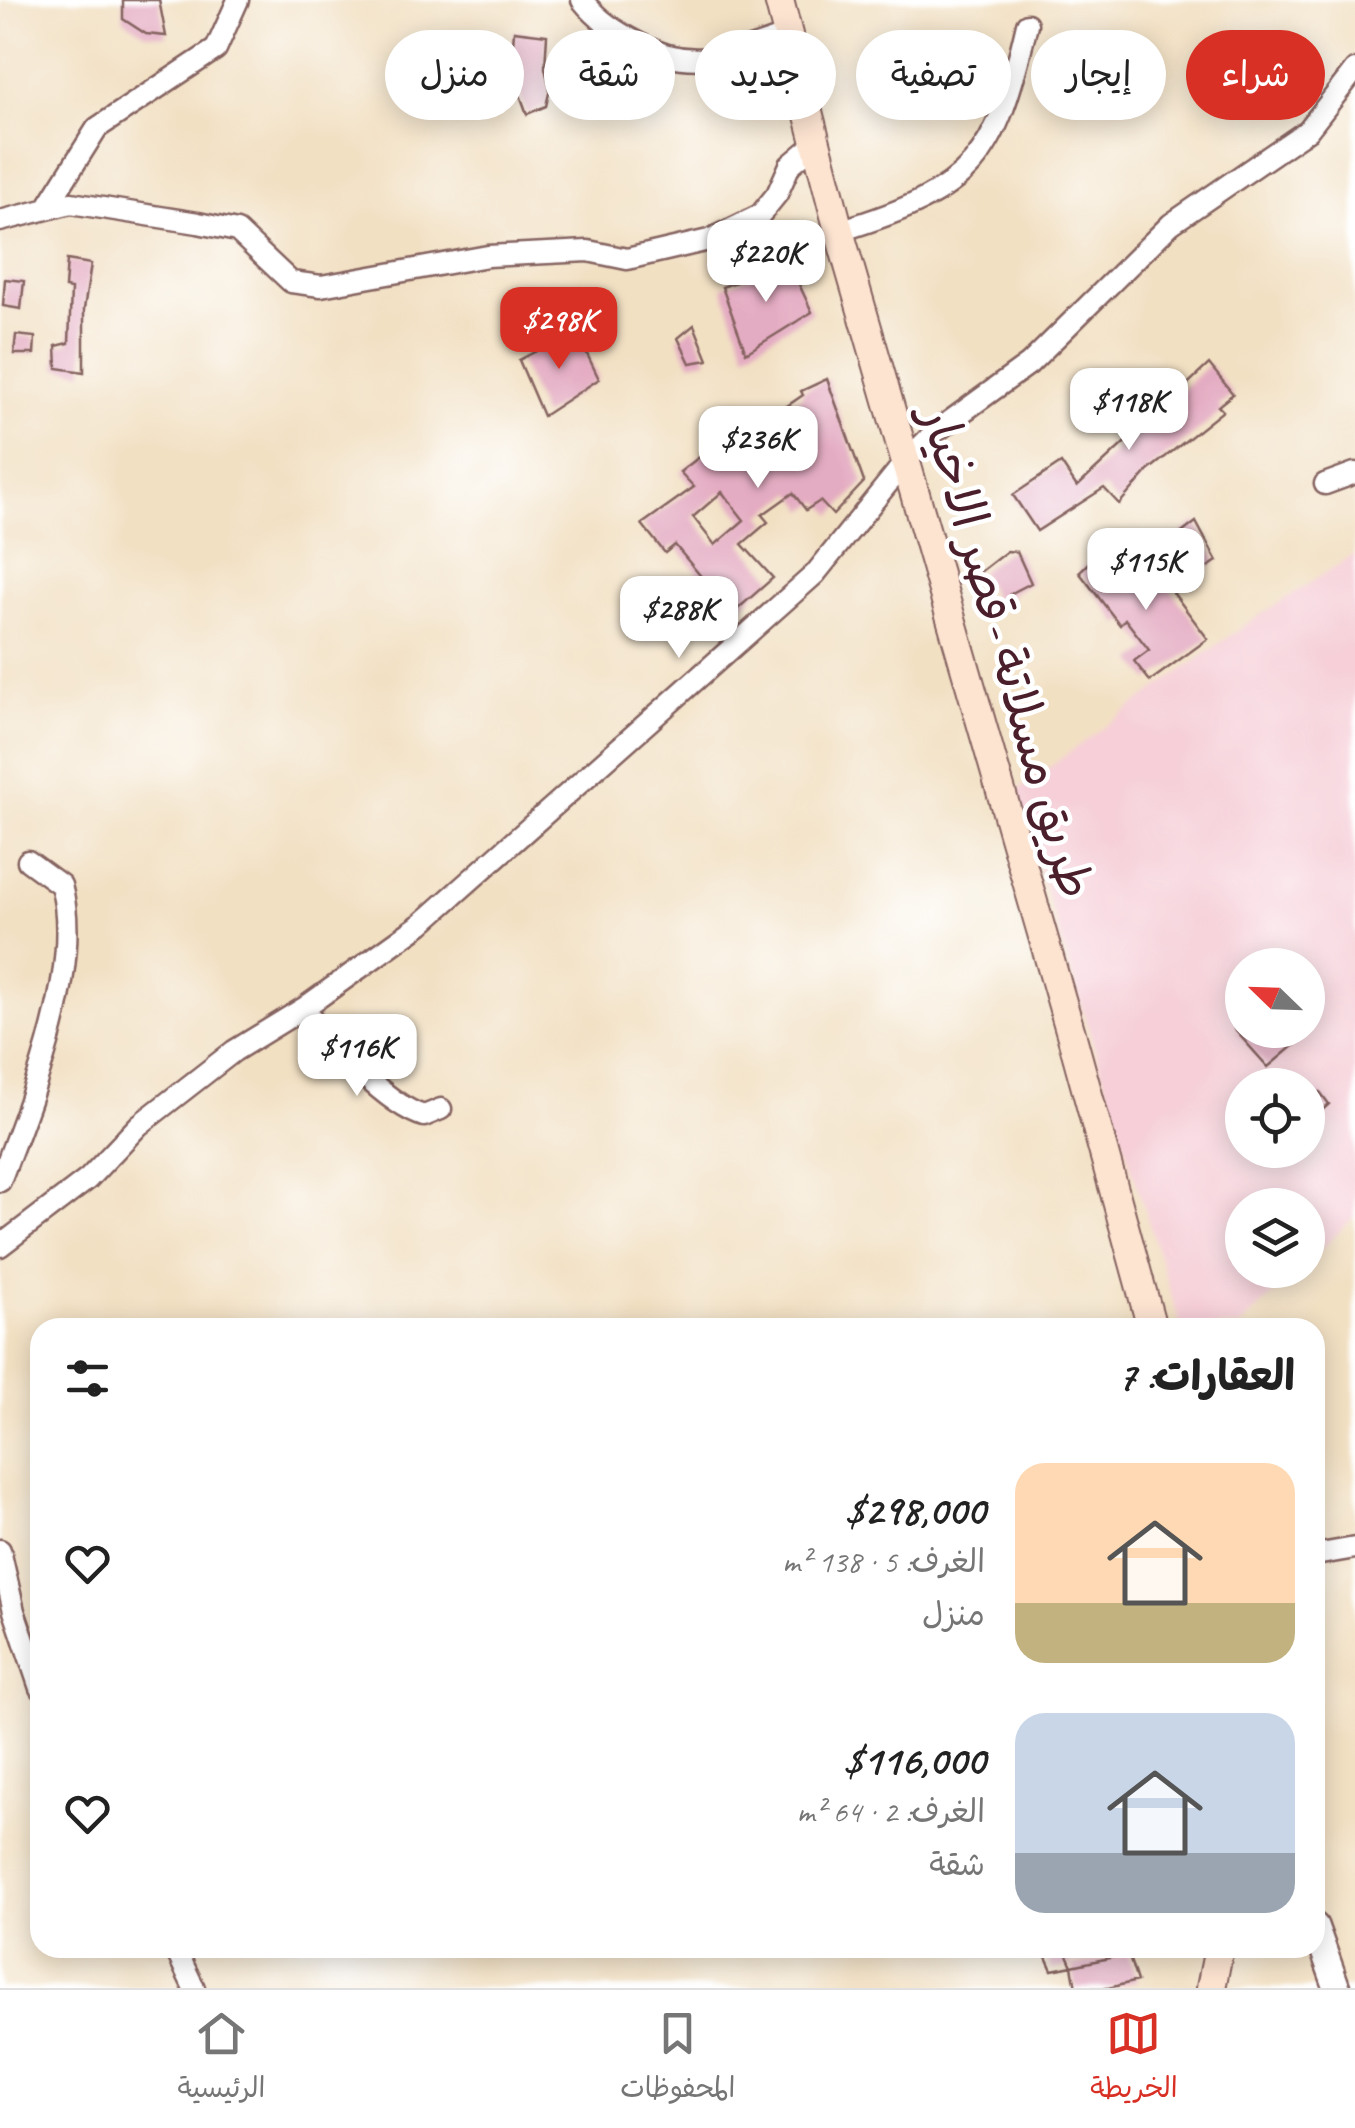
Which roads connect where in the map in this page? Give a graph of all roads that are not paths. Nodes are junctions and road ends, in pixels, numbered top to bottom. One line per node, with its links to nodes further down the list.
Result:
1 (238, 0): 10 (street)
2 (582, 0): 6 (street)
3 (779, 0): 5 (main road, طريق مسلاتة -قصر الاخيار)
4 (1028, 24): 12 (street)
5 (787, 30)
6 (695, 61)
7 (1355, 70): 13 (street)
8 (810, 120): 9 (main road, طريق مسلاتة -قصر الاخيار)
9 (816, 144): 10 (street); 12 (main road, طريق مسلاتة -قصر الاخيار)
10 (48, 206): 11 (street)
11 (0, 221)
12 (839, 231): 13 (main road, طريق مسلاتة -قصر الاخيار)
13 (905, 462): 17 (street); 21 (main road, طريق مسلاتة -قصر الاخيار)
14 (1355, 473): 15 (street)
15 (1325, 484)
16 (28, 861): 19 (street)
17 (304, 1008): 18 (street); 20 (street)
18 (441, 1108)
19 (0, 1180)
20 (0, 1246)
21 (1149, 1318)
22 (1355, 1548): 24 (street)
23 (0, 1550): 25 (street)
24 (1325, 1552)
25 (30, 1658)
26 (1325, 1954): 31 (street)
27 (180, 1958): 29 (street)
28 (1217, 1958): 30 (main road)
29 (194, 1988)
30 (1211, 1988)
31 (1337, 1988)

